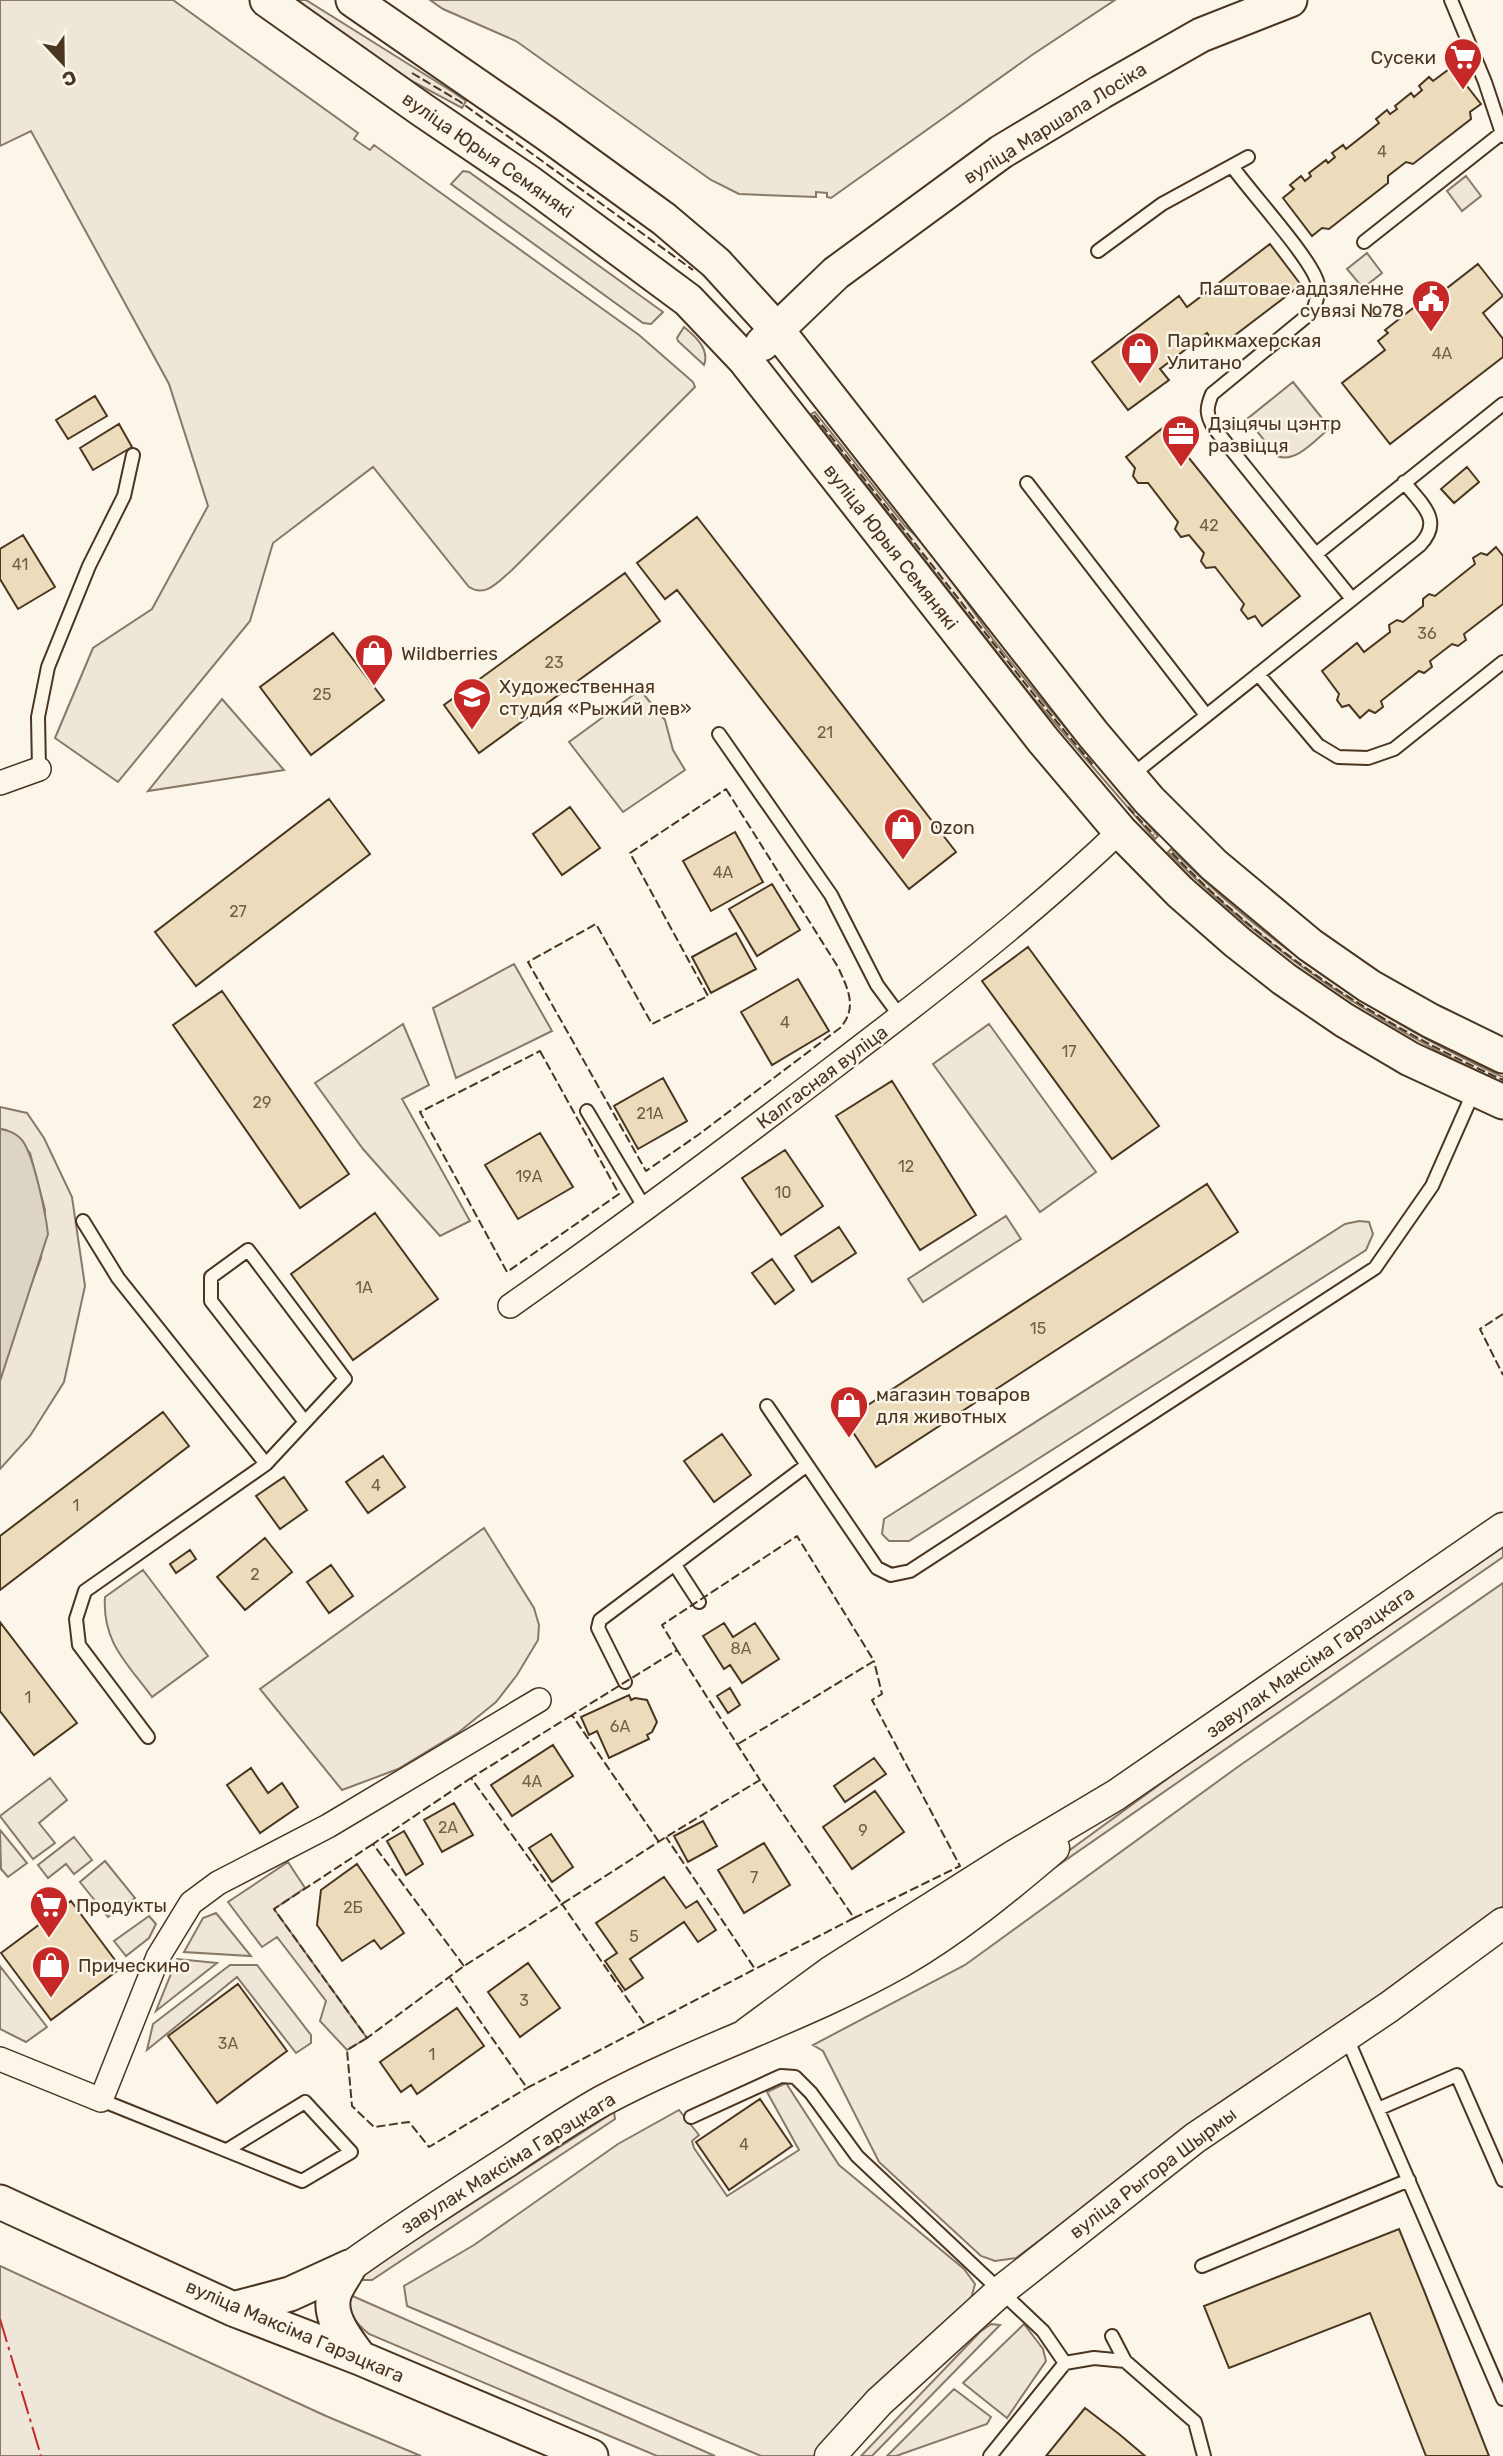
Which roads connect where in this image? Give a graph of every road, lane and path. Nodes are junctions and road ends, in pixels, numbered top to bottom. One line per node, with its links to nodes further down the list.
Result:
1 (267, 0): 13 (main road, вуліца Юрыя Семянякі)
2 (352, 0): 12 (main road)
3 (1290, 0): 12 (main road, вуліца Маршала Лосіка)
4 (1451, 0): 5 (lane)
5 (1485, 82): 6 (lane); 7 (lane)
6 (1503, 97)
7 (1502, 134): 10 (lane)
8 (1248, 157): 9 (lane)
9 (1231, 166): 11 (lane); 19 (lane)
10 (1364, 242)
11 (1098, 251)
12 (777, 330): 13 (main road, вуліца Маршала Лосіка); 26 (main road)
13 (744, 360): 28 (main road, вуліца Юрыя Семянякі)
14 (1498, 407): 15 (lane); 17 (lane)
15 (1503, 422)
16 (133, 455): 25 (lane)
17 (1404, 482): 19 (lane); 20 (lane)
18 (1027, 483): 23 (lane)
19 (1316, 554): 20 (lane)
20 (1352, 599): 22 (lane)
21 (1503, 662): 22 (lane)
22 (1258, 674): 23 (lane)
23 (1206, 715): 26 (lane)
24 (719, 734): 29 (lane)
25 (39, 769): 27 (street)
26 (1129, 778): 30 (main road)
27 (0, 783)
28 (1120, 831): 29 (street, Калгасная вуліца); 31 (main road, вуліца Юрыя Семянякі)
29 (900, 1017): 33 (street, Калгасная вуліца)
30 (1503, 1056)
31 (1489, 1096): 39 (lane)
32 (587, 1111): 33 (lane)
33 (646, 1210): 35 (street, Калгасная вуліца)
34 (83, 1221): 38 (lane)
35 (510, 1306)
36 (767, 1406): 39 (lane)
37 (304, 1422): 37 (lane); 38 (lane)
38 (266, 1464): 45 (lane)
39 (807, 1465): 41 (lane)
40 (1503, 1528): 57 (street, завулак Максіма Гарэцкага)
41 (675, 1565): 42 (lane); 43 (lane)
42 (699, 1602)
43 (625, 1682)
44 (539, 1700): 49 (street)
45 (148, 1738)
46 (1503, 1923): 47 (street, вуліца Рыгора Шырмы)
47 (1346, 2036): 50 (lane); 58 (street, вуліца Рыгора Шырмы)
48 (0, 2059): 49 (street)
49 (101, 2100): 52 (lane)
50 (1378, 2109): 53 (lane); 54 (lane)
51 (691, 2117): 58 (lane)
52 (227, 2150): 52 (lane)
53 (1409, 2180): 56 (lane); 64 (lane)
54 (1503, 2180)
55 (0, 2202): 59 (main road, вуліца Максіма Гарэцкага)
56 (1202, 2266)
57 (349, 2267): 59 (main road); 61 (main road)
58 (1002, 2290): 63 (lane); 66 (street, вуліца Рыгора Шырмы)
59 (233, 2309): 61 (main road, вуліца Максіма Гарэцкага)
60 (1112, 2336): 62 (lane)
61 (360, 2358): 65 (main road, вуліца Максіма Гарэцкага)
62 (1125, 2361): 63 (lane); 68 (lane)
63 (1065, 2363): 67 (lane)
64 (1503, 2399)
65 (592, 2456)
66 (830, 2456)
67 (990, 2456)
68 (1204, 2456)

